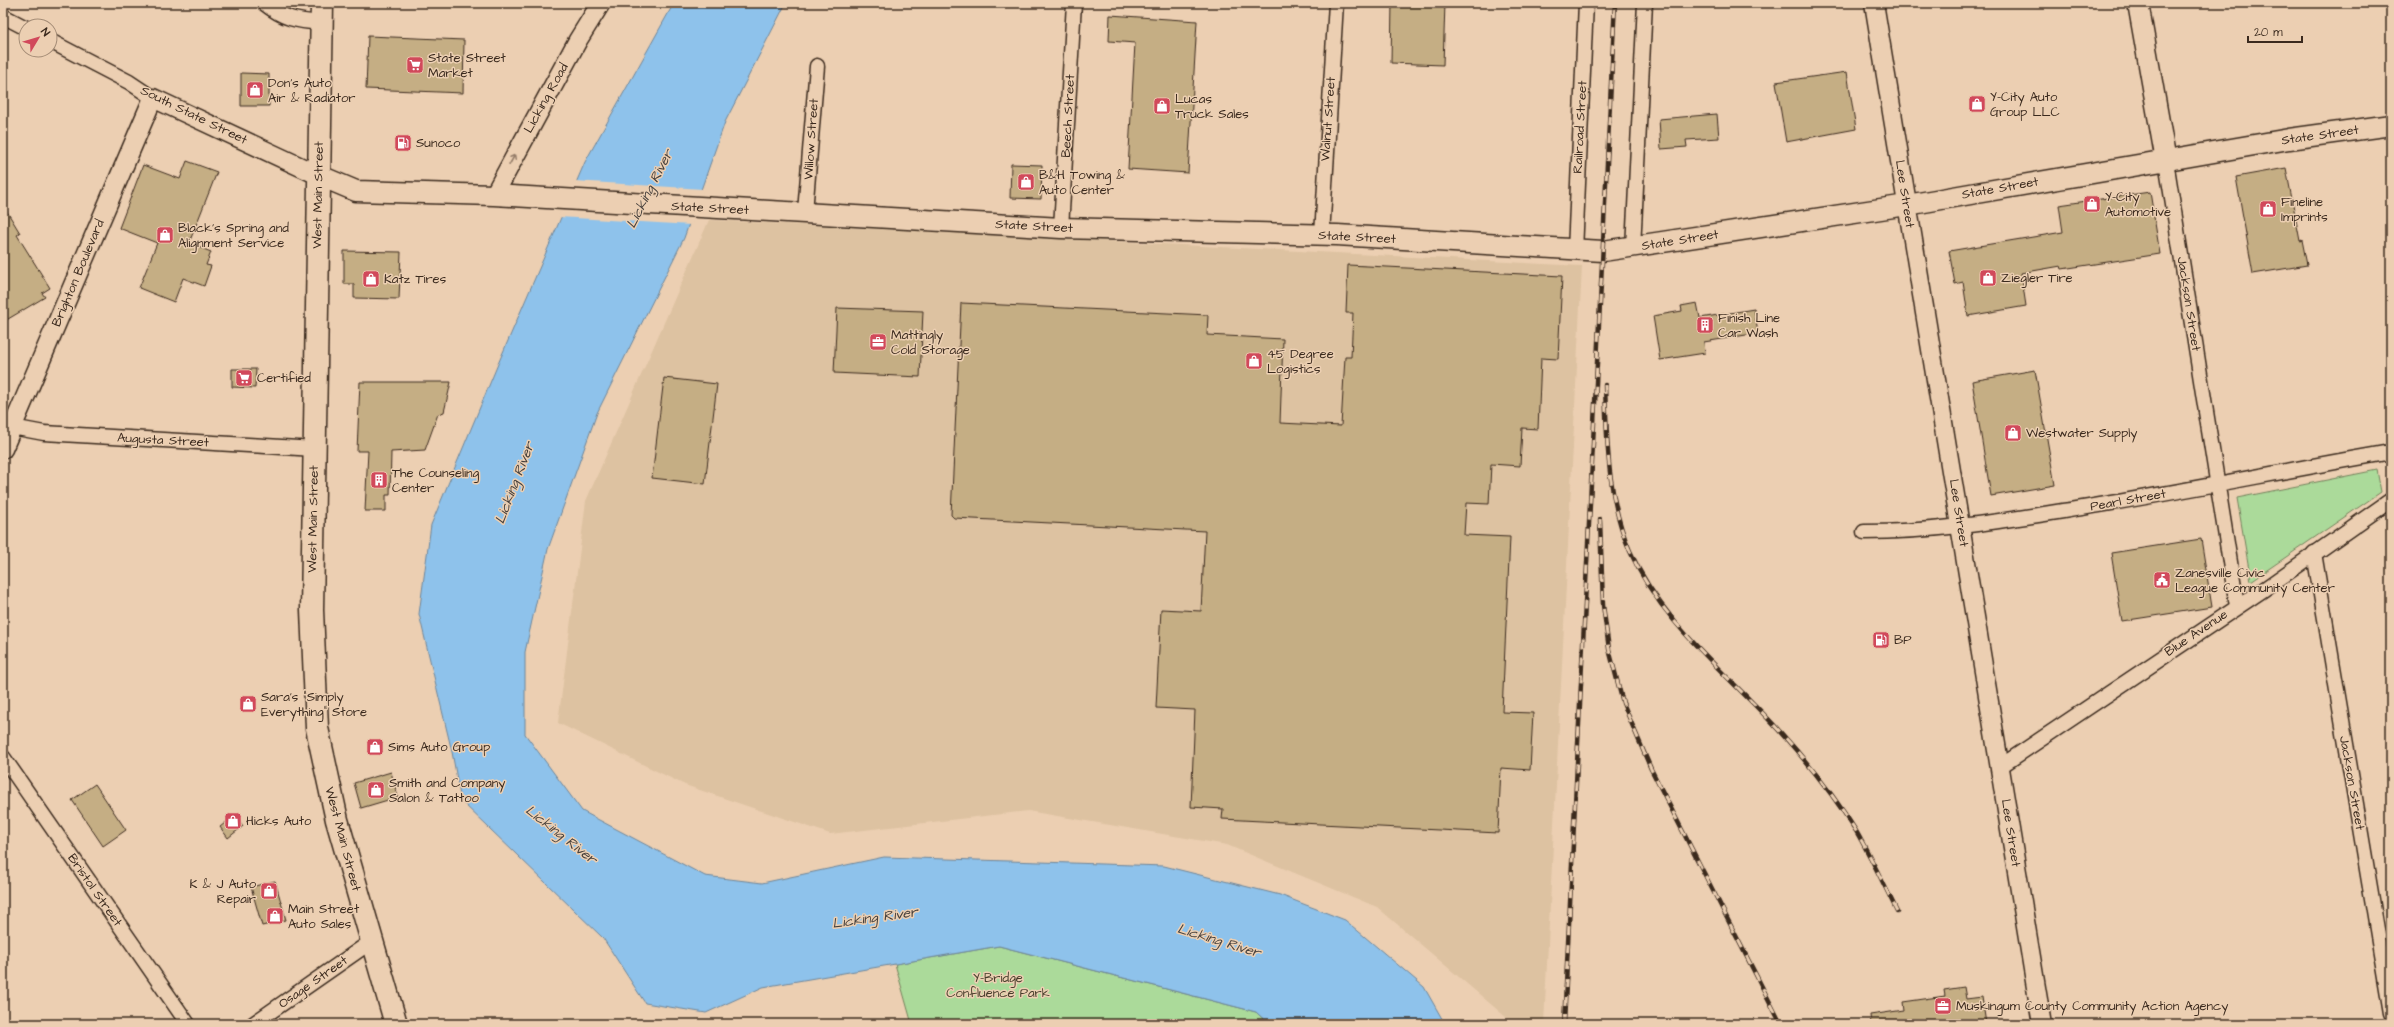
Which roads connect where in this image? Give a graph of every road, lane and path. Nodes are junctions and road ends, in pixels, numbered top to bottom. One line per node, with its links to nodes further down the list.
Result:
1 (264, 3): 9 (street)
2 (601, 3): 18 (street, Licking Road, one-way to 2)
3 (1074, 3): 21 (street, Beech Street)
4 (1336, 3): 22 (street, Walnut Street)
5 (1586, 3): 24 (street, Railroad Street)
6 (1645, 3): 23 (street)
7 (1874, 3): 19 (street, Lee Street)
8 (2138, 3): 16 (main road, Jackson Street)
9 (322, 13): 17 (main road, West Main Street)
10 (3, 16): 11 (street)
11 (18, 24)
12 (58, 45): 14 (street, South State Street)
13 (817, 66): 20 (street, Willow Street)
14 (152, 98): 17 (street, South State Street); 25 (street, Brighton Boulevard)
15 (2391, 125): 16 (main road, State Street)
16 (2166, 161): 19 (main road, State Street); 29 (street, Jackson Street)
17 (318, 175): 18 (main road, State Street); 27 (main road, West Main Street)
18 (494, 195): 20 (main road, State Street)
19 (1907, 205): 23 (main road, State Street); 31 (street, Lee Street)
20 (805, 212): 21 (main road, State Street)
21 (1061, 228): 22 (main road, State Street)
22 (1322, 235): 24 (main road, State Street)
23 (1633, 248): 24 (main road, State Street)
24 (1575, 251)
25 (12, 428): 26 (street, Brighton Boulevard); 27 (street, Augusta Street)
26 (3, 449)
27 (315, 449): 37 (main road, West Main Street)
28 (2391, 452): 29 (street, Pearl Street)
29 (2218, 484): 31 (street, Pearl Street); 34 (street, Jackson Street)
30 (2391, 500): 33 (street, Blue Avenue)
31 (1961, 527): 32 (street, Pearl Street); 36 (street, Lee Street)
32 (1864, 532)
33 (2314, 553): 34 (street, Blue Avenue); 38 (street, Jackson Street)
34 (2237, 606): 36 (street, Blue Avenue)
35 (3, 757): 39 (street, Bristol Street)
36 (2001, 766): 42 (street, Lee Street)
37 (372, 941): 40 (street, Osage Street); 41 (main road, West Main Street)
38 (2391, 1013)
39 (188, 1024)
40 (253, 1024)
41 (396, 1024)
42 (2042, 1024)

